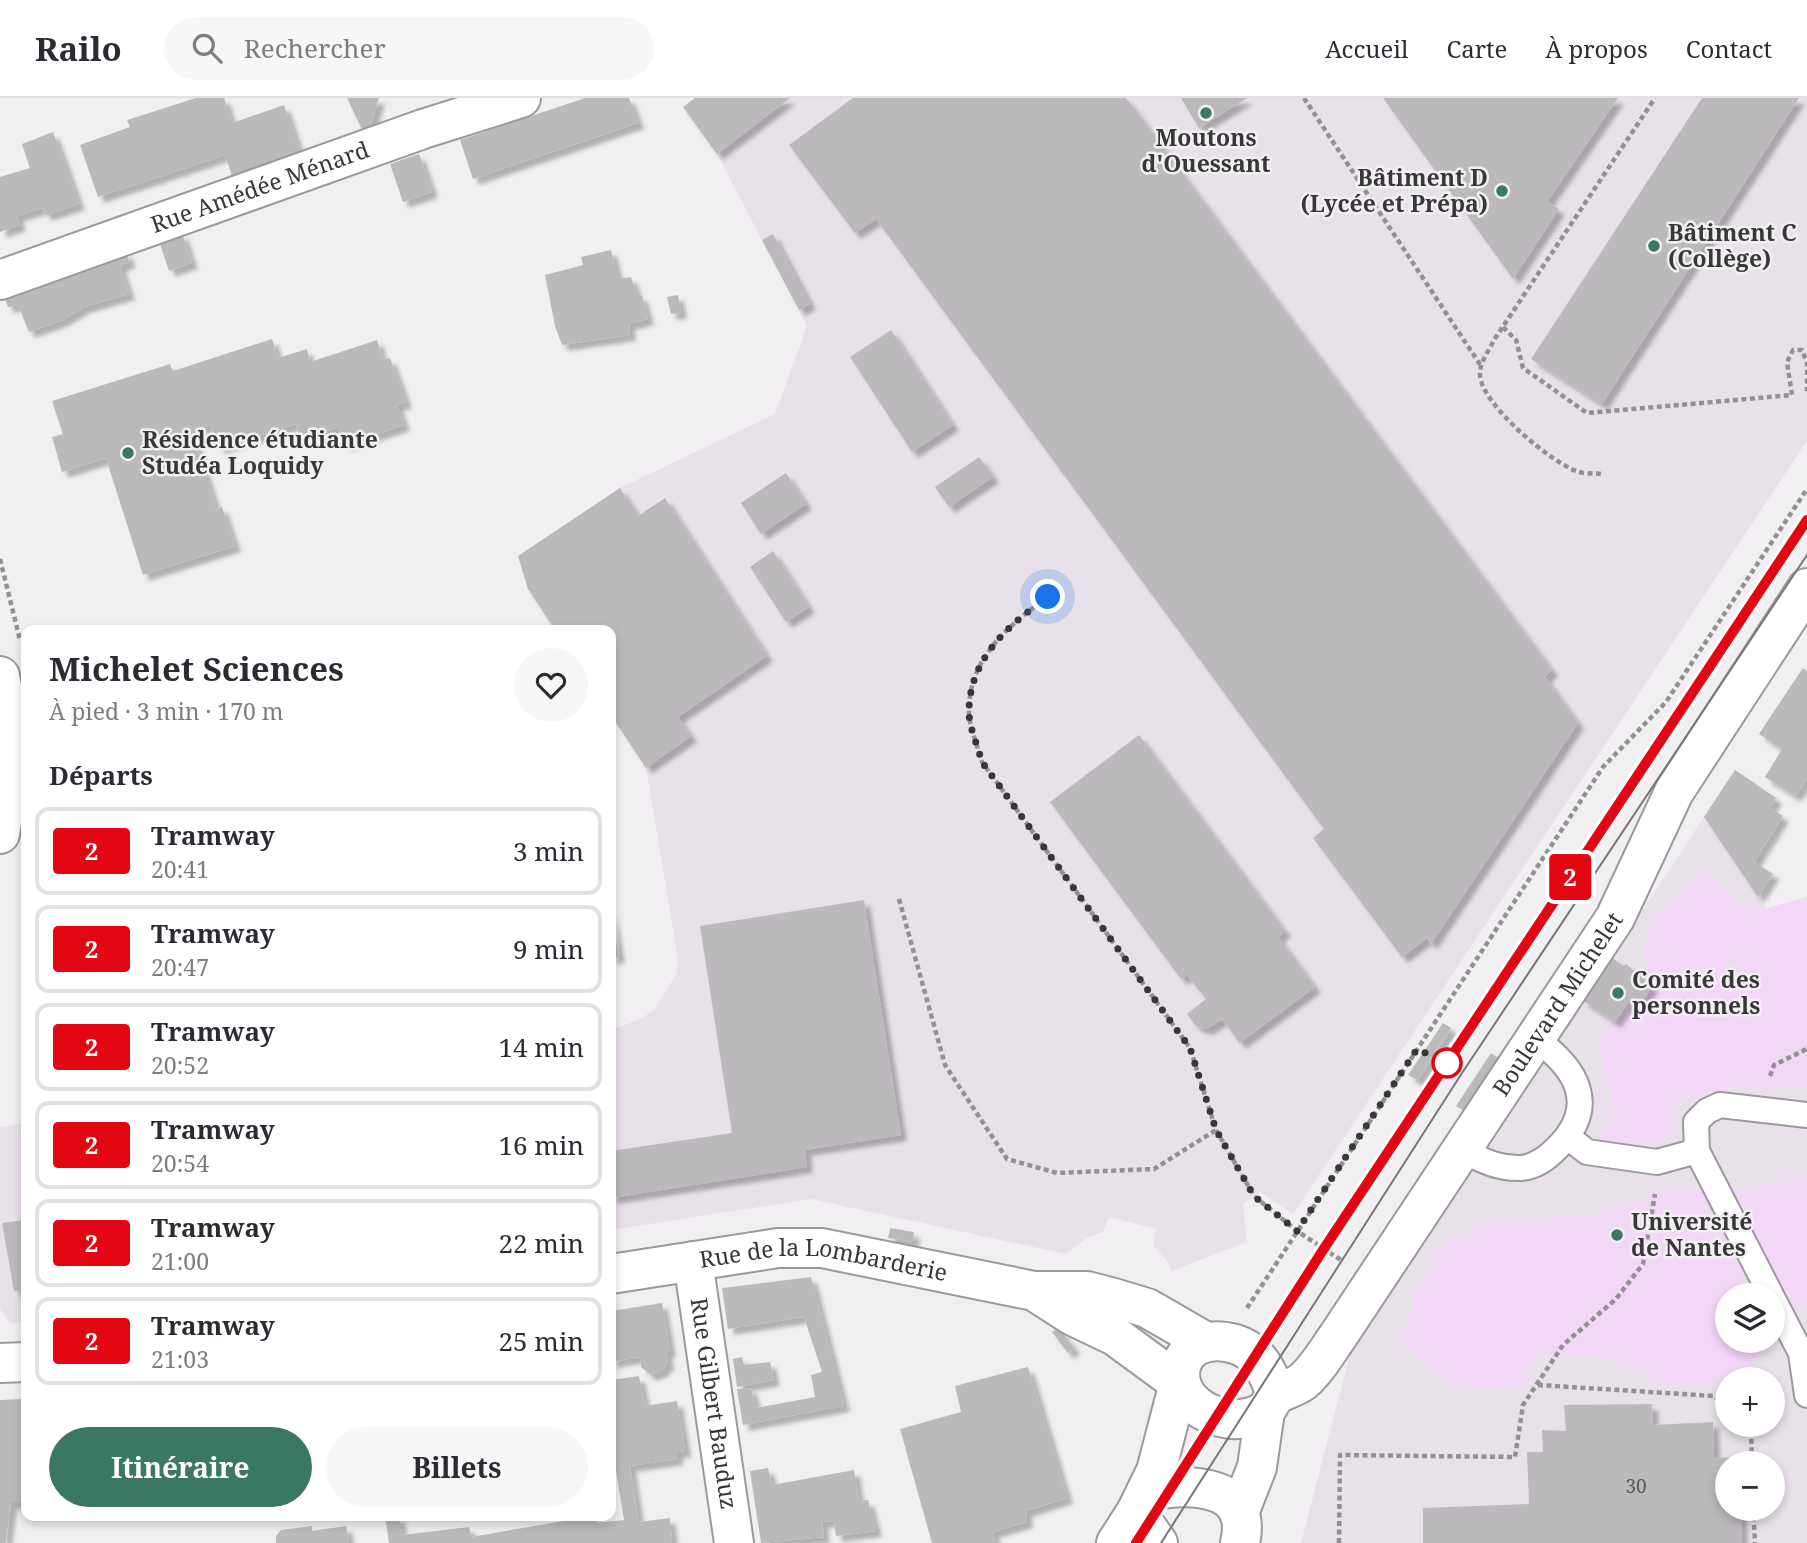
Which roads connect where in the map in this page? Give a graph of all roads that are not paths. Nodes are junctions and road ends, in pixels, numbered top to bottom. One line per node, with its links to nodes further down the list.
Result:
1 (521, 98): 2 (street, Rue Amédée Ménard)
2 (416, 113): 3 (street, Rue Amédée Ménard)
3 (0, 280)
4 (1807, 588): 7 (street, Boulevard Michelet)
5 (11, 665): 6 (street)
6 (2, 815)
7 (1534, 1038): 9 (lane); 10 (street, Boulevard Michelet)
8 (1807, 1115): 11 (lane)
9 (1568, 1137): 10 (lane); 11 (lane)
10 (1460, 1149): 22 (street, Boulevard Michelet)
11 (1697, 1151): 14 (lane)
12 (693, 1261): 13 (street, Rue de la Lombarderie); 15 (street, Rue de la Lombarderie); 25 (street, Rue Gilbert Bauduz)
13 (616, 1273)
14 (1765, 1283)
15 (1034, 1291): 17 (street, Rue de la Lombarderie); 20 (street, Rue de la Lombarderie)
16 (1785, 1322): 21 (lane)
17 (1213, 1342): 20 (street); 22 (street)
18 (21, 1362): 19 (street)
19 (0, 1363)
20 (1179, 1383): 22 (street); 23 (street)
21 (1807, 1395)
22 (1270, 1403): 24 (street)
23 (1133, 1516): 24 (street); 26 (street)
24 (1240, 1528)
25 (734, 1543)
26 (1158, 1543)

